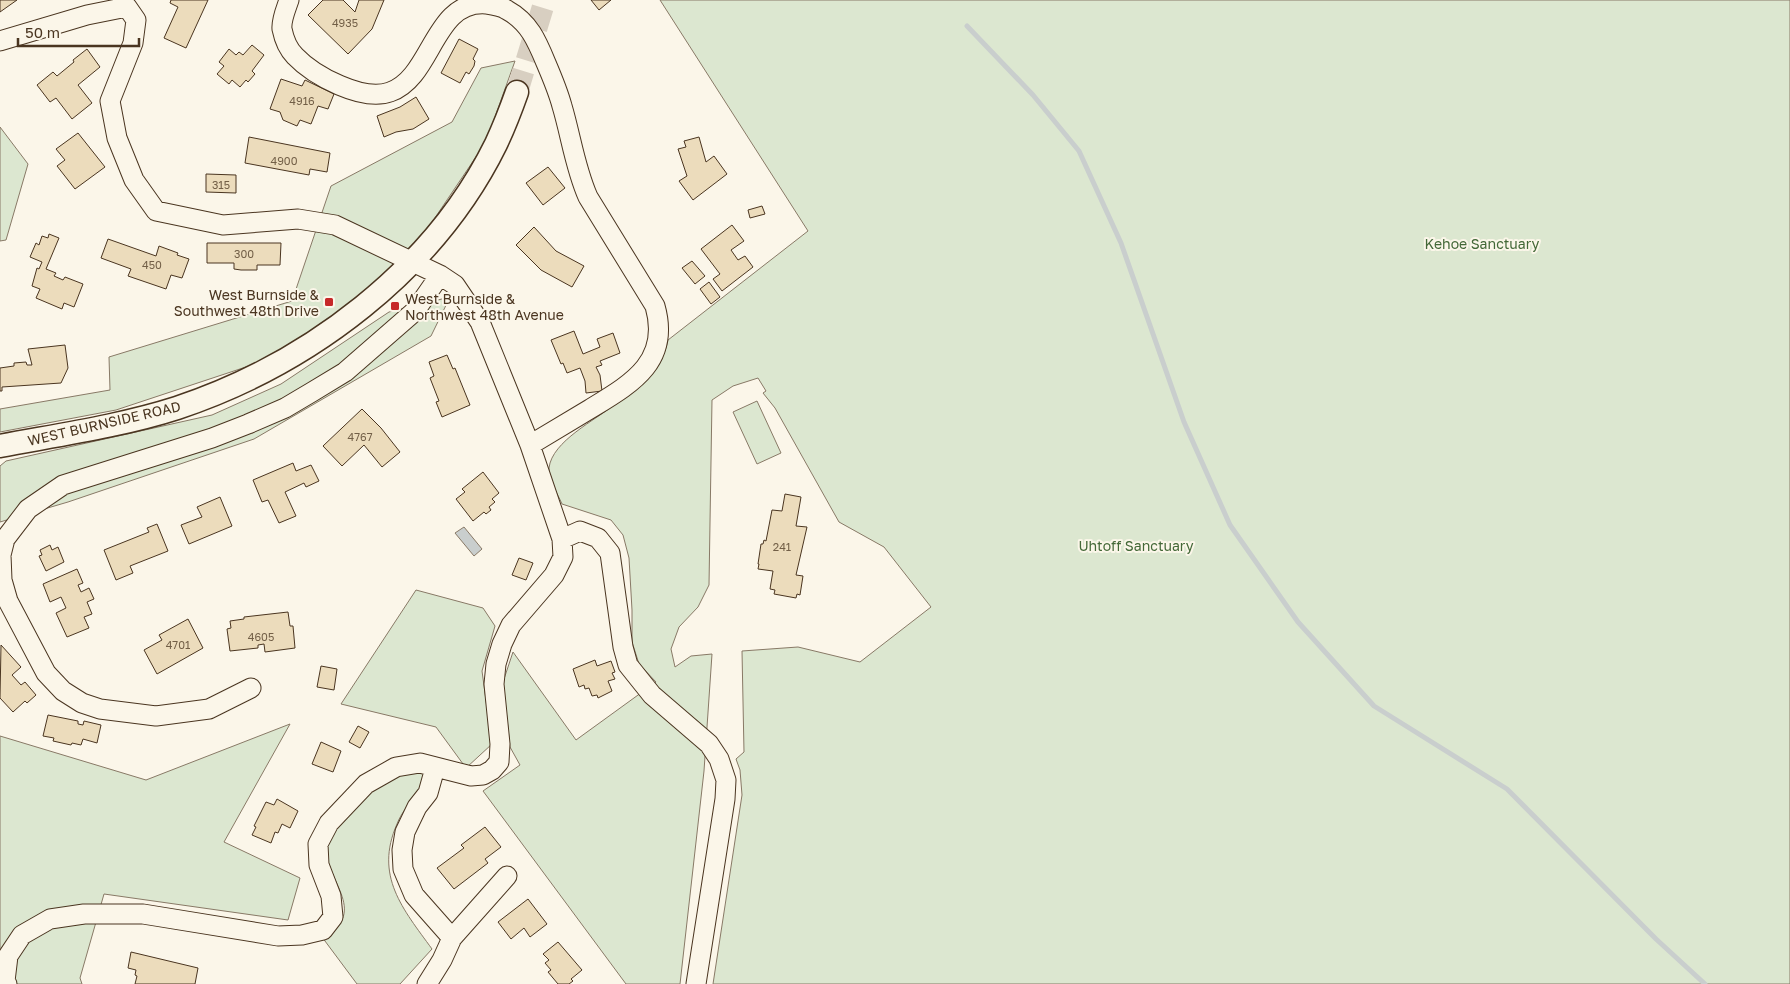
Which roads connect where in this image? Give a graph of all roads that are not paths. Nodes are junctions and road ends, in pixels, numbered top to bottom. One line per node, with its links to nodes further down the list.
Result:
1 (289, 0): 6 (street)
2 (0, 41): 4 (street)
3 (518, 92): 4 (main road, WEST BURNSIDE ROAD)
4 (413, 262): 5 (street); 7 (main road, WEST BURNSIDE ROAD)
5 (440, 275): 6 (street); 9 (street)
6 (530, 445): 8 (street)
7 (0, 446)
8 (562, 539): 10 (street); 15 (street)
9 (251, 688)
10 (435, 768): 12 (street); 13 (street)
11 (507, 876): 12 (street)
12 (452, 938): 14 (street)
13 (7, 984)
14 (427, 984)
15 (696, 984)

